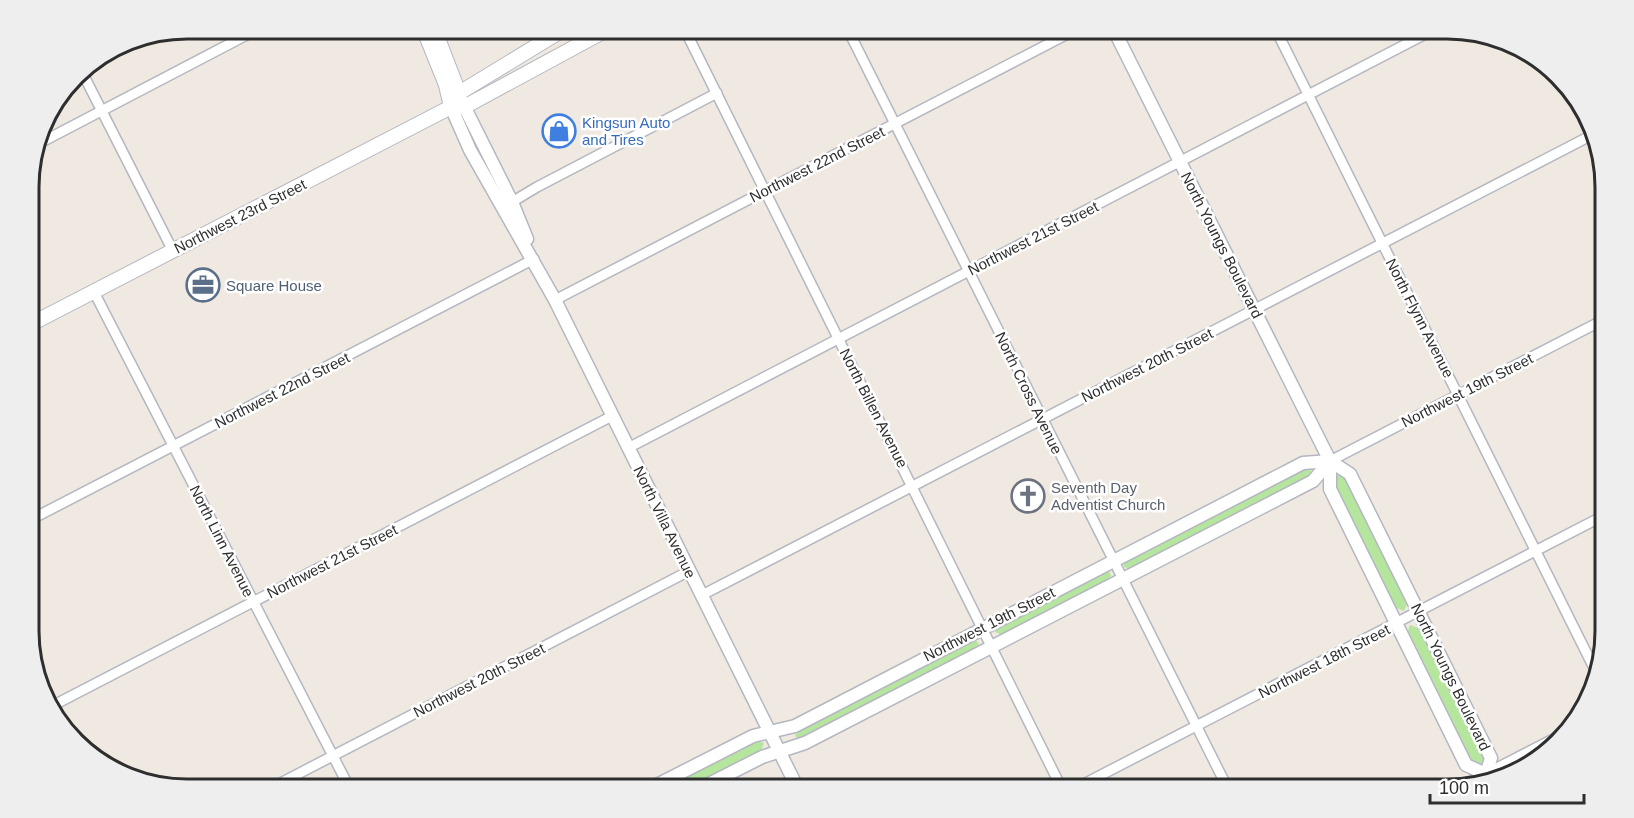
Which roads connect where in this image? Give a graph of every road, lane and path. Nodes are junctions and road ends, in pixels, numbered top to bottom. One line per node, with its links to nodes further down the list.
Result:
1 (240, 39): 21 (street)
2 (427, 39): 20 (main road, North Villa Avenue)
3 (438, 39): 17 (main road)
4 (548, 39): 14 (main road)
5 (564, 39): 13 (main road)
6 (590, 39): 13 (main road, Northwest 23rd Street)
7 (690, 39): 18 (street, North Billen Avenue)
8 (852, 39): 22 (street, North Cross Avenue)
9 (1058, 39): 22 (street, Northwest 22nd Street)
10 (1118, 39): 25 (street, North Youngs Boulevard)
11 (1280, 39): 19 (street, North Flynn Avenue)
12 (1416, 39): 19 (street, Northwest 21st Street)
13 (568, 51): 15 (main road, Northwest 23rd Street)
14 (514, 59): 15 (main road); 17 (main road)
15 (523, 76): 20 (main road, Northwest 23rd Street)
16 (86, 79): 21 (street)
17 (459, 93): 20 (main road)
18 (717, 93): 26 (street, North Billen Avenue); 27 (street)
19 (1308, 95): 25 (street, Northwest 21st Street); 28 (street, North Flynn Avenue)
20 (458, 107): 27 (street, North Villa Avenue); 29 (main road, Northwest 23rd Street); 30 (street, North Villa Avenue)
21 (102, 111): 24 (street); 29 (street)
22 (895, 124): 26 (street, Northwest 22nd Street); 31 (street, North Cross Avenue)
23 (1586, 137): 28 (street, Northwest 20th Street)
24 (47, 139)
25 (1180, 162): 31 (street, Northwest 21st Street); 34 (street, North Youngs Boulevard)
26 (765, 191): 33 (street, Northwest 22nd Street); 37 (street, North Billen Avenue)
27 (512, 202): 30 (street, North Villa Avenue)
28 (1383, 243): 34 (street, Northwest 20th Street); 38 (street, North Flynn Avenue)
29 (173, 251): 32 (main road, Northwest 23rd Street)
30 (532, 257): 33 (street, North Villa Avenue); 41 (street, Northwest 22nd Street)
31 (968, 271): 37 (street, Northwest 21st Street); 40 (street, North Cross Avenue)
32 (94, 292): 35 (main road, Northwest 23rd Street); 41 (street, North Linn Avenue)
33 (555, 300): 39 (street, North Villa Avenue)
34 (1254, 310): 40 (street, Northwest 20th Street); 43 (street, North Youngs Boulevard)
35 (39, 321)
36 (1595, 324): 38 (street, Northwest 19th Street)
37 (839, 339): 42 (street, Northwest 21st Street); 44 (street, North Billen Avenue)
38 (1459, 394): 43 (street, Northwest 19th Street); 47 (street, North Flynn Avenue)
39 (612, 416): 42 (street, North Villa Avenue); 52 (street, Northwest 21st Street)
40 (1042, 419): 44 (street, Northwest 20th Street); 48 (street, North Cross Avenue)
41 (173, 446): 45 (street, Northwest 22nd Street); 52 (street, North Linn Avenue)
42 (628, 448): 49 (street, North Villa Avenue)
43 (1330, 461): 48 (street, Northwest 19th Street); 50 (street, Northwest 19th Street); 53 (street, North Youngs Boulevard); 54 (street, North Youngs Boulevard)
44 (913, 486): 51 (street, Northwest 20th Street); 55 (street, North Billen Avenue)
45 (39, 515)
46 (1595, 520): 47 (street, Northwest 18th Street)
47 (1535, 550): 53 (street, Northwest 18th Street); 57 (street, North Flynn Avenue)
48 (1113, 561): 50 (street, North Cross Avenue); 55 (street, Northwest 19th Street)
49 (689, 571): 51 (street, North Villa Avenue); 63 (street, Northwest 20th Street)
50 (1122, 578): 56 (street, Northwest 19th Street); 59 (street, North Cross Avenue)
51 (702, 595): 60 (street, North Villa Avenue)
52 (253, 602): 58 (street, Northwest 21st Street); 63 (street, North Linn Avenue)
53 (1419, 612): 54 (street, Northwest 18th Street); 65 (street, North Youngs Boulevard)
54 (1396, 624): 59 (street, Northwest 18th Street); 66 (street, North Youngs Boulevard)
55 (983, 627): 56 (street, North Billen Avenue); 60 (street, Northwest 19th Street)
56 (992, 645): 62 (street, Northwest 19th Street); 72 (street, North Billen Avenue)
57 (1591, 663)
58 (58, 703)
59 (1196, 727): 73 (street, Northwest 18th Street); 74 (street, North Cross Avenue)
60 (770, 732): 62 (street, North Villa Avenue); 69 (street, Northwest 19th Street)
61 (1536, 749): 64 (street)
62 (779, 752): 70 (street, Northwest 19th Street); 71 (street, North Villa Avenue)
63 (333, 756): 67 (street, Northwest 20th Street); 68 (street, North Linn Avenue)
64 (1499, 769)
65 (1488, 773)
66 (1483, 774)
67 (288, 779)
68 (345, 779)
69 (669, 779)
70 (719, 779)
71 (793, 779)
72 (1057, 779)
73 (1094, 779)
74 (1223, 779)

